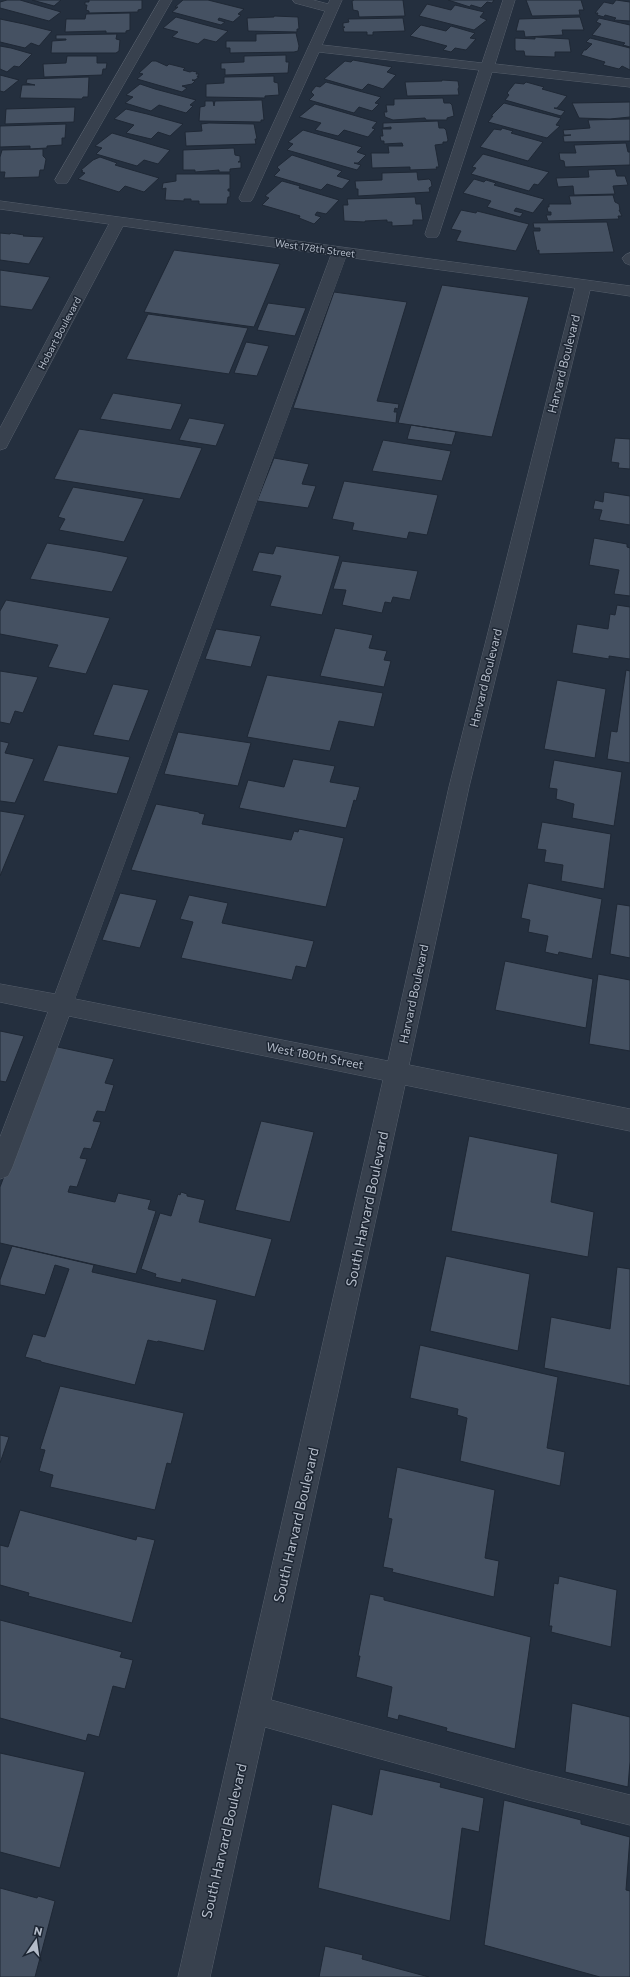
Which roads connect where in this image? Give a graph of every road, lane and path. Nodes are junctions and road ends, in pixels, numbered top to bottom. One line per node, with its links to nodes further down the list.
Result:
1 (166, 0): 8 (street)
2 (300, 0): 4 (street)
3 (509, 0): 6 (street)
4 (334, 4): 5 (street)
5 (314, 48): 6 (street); 9 (street)
6 (487, 67): 7 (street); 12 (street)
7 (630, 83)
8 (62, 180)
9 (246, 198)
10 (0, 205): 11 (street, West 178th Street)
11 (118, 221): 13 (street, West 178th Street); 16 (street, Hobart Boulevard)
12 (432, 234)
13 (340, 252): 14 (street, West 178th Street); 18 (street)
14 (583, 286): 15 (street, West 178th Street); 19 (street, Harvard Boulevard)
15 (630, 291)
16 (0, 444)
17 (0, 993): 18 (street, West 180th Street)
18 (62, 1005): 19 (street, West 180th Street); 21 (street)
19 (397, 1073): 20 (street, West 180th Street); 22 (street, South Harvard Boulevard)
20 (630, 1120)
21 (0, 1168)
22 (254, 1710): 23 (street); 24 (street, South Harvard Boulevard)
23 (630, 1810)
24 (194, 1977)

